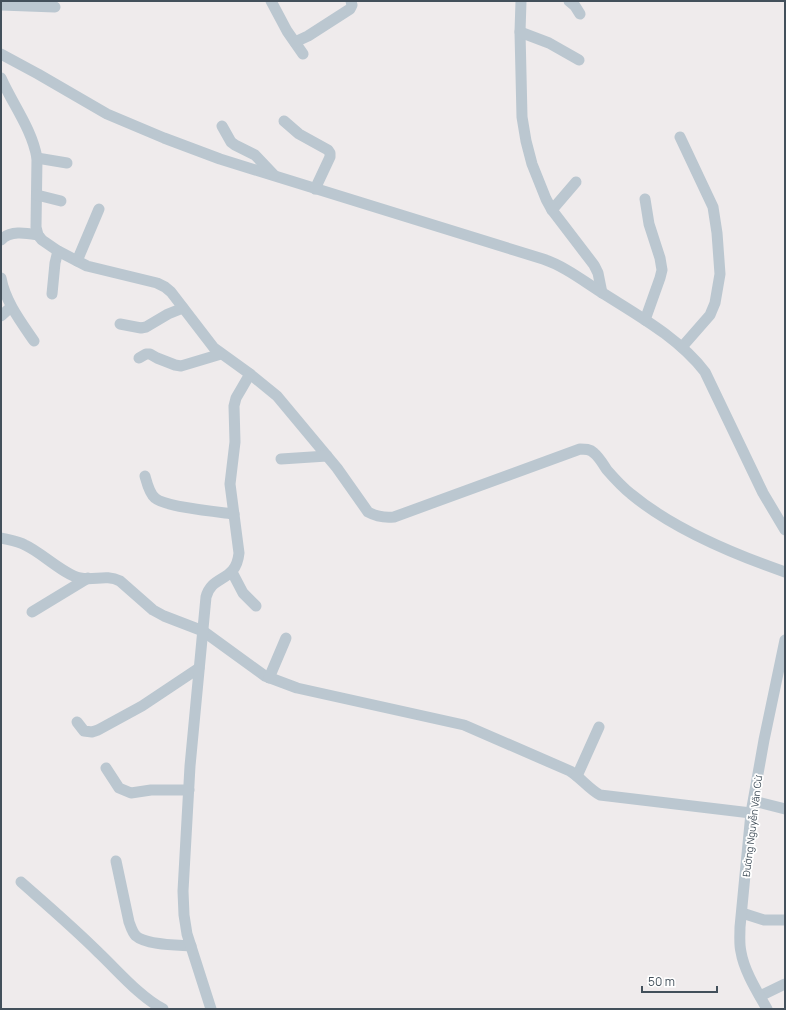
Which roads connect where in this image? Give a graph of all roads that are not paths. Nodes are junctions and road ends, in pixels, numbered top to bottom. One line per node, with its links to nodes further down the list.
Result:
1 (271, 1): 9 (street)
2 (352, 1): 9 (street)
3 (521, 1): 8 (street)
4 (568, 1): 7 (street)
5 (1, 5): 6 (street)
6 (55, 7)
7 (580, 14)
8 (520, 32): 12 (street); 26 (street)
9 (295, 42): 11 (street)
10 (1, 54): 19 (street)
11 (303, 54)
12 (579, 60)
13 (1, 78): 17 (street)
14 (284, 121): 21 (street)
15 (222, 126): 19 (street)
16 (680, 137): 40 (street)
17 (37, 158): 18 (street); 22 (street)
18 (67, 163)
19 (274, 175): 21 (street)
20 (576, 182): 26 (street)
21 (315, 189): 32 (street)
22 (37, 195): 24 (street); 27 (street)
23 (645, 199): 37 (street)
24 (61, 202)
25 (99, 209): 30 (street)
26 (552, 210): 32 (street)
27 (38, 235): 28 (street); 29 (street)
28 (1, 240)
29 (58, 251): 30 (street); 33 (street)
30 (77, 262): 35 (street)
31 (1, 278): 34 (street)
32 (602, 293): 37 (street)
33 (52, 294)
34 (11, 307): 36 (street); 39 (street)
35 (183, 308): 38 (street); 41 (street)
36 (1, 316)
37 (645, 320): 40 (street)
38 (120, 324)
39 (34, 341)
40 (682, 347): 48 (street)
41 (221, 354): 42 (street); 43 (street)
42 (140, 358)
43 (250, 374): 44 (street); 47 (street)
44 (327, 456): 45 (street); 51 (street)
45 (281, 459)
46 (145, 476): 47 (street)
47 (234, 514): 50 (street)
48 (785, 530)
49 (1, 538): 52 (street)
50 (232, 572): 53 (street); 55 (street)
51 (785, 572)
52 (88, 578): 54 (street); 55 (street)
53 (256, 606)
54 (32, 612)
55 (203, 632): 58 (street); 59 (street)
56 (286, 638): 59 (street)
57 (785, 640): 65 (street, Đường Nguyễn Văn Cừ)
58 (199, 668): 60 (street); 64 (street)
59 (269, 678): 63 (street)
60 (77, 722)
61 (599, 727): 63 (street)
62 (106, 768): 64 (street)
63 (578, 776): 67 (street)
64 (188, 790): 72 (street)
65 (754, 801): 66 (street); 67 (street, Đường Nguyễn Văn Cừ)
66 (785, 808)
67 (751, 812): 70 (street, Đường Nguyễn Văn Cừ)
68 (116, 861): 72 (street)
69 (21, 882): 75 (street)
70 (742, 913): 71 (street); 74 (street, Đường Nguyễn Văn Cừ)
71 (785, 920)
72 (192, 946): 76 (street)
73 (785, 985): 74 (street)
74 (760, 996): 77 (street, Đường Nguyễn Văn Cừ)
75 (164, 1009)
76 (212, 1009)
77 (767, 1009)

